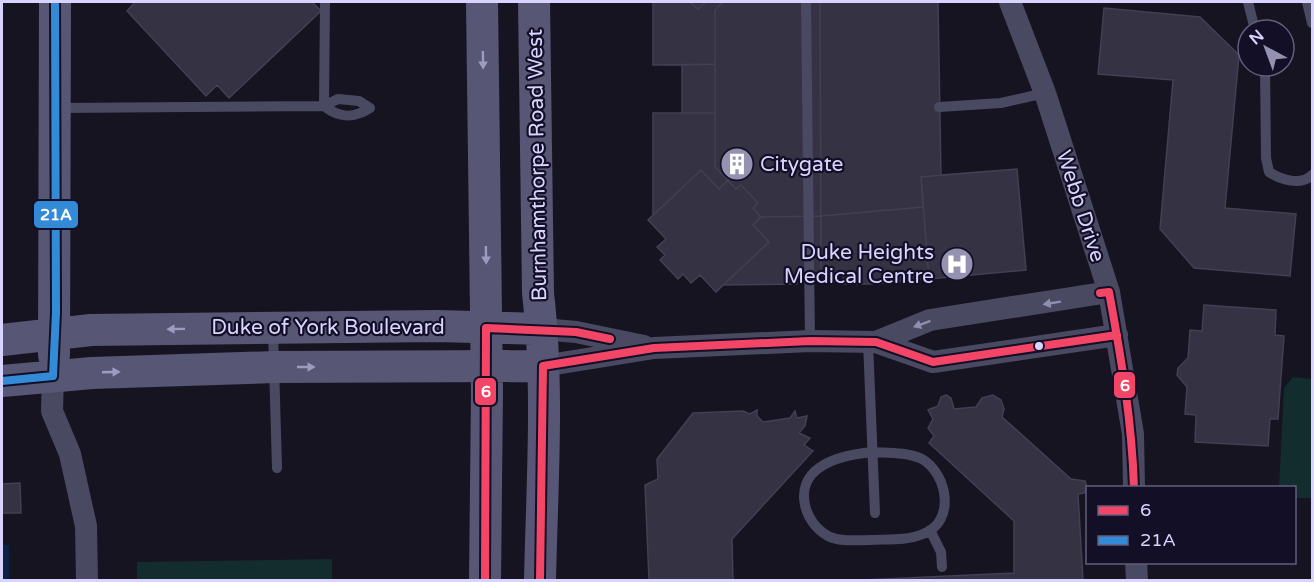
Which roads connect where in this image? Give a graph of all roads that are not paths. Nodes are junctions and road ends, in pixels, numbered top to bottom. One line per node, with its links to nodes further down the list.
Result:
1 (55, 2): 14 (street)
2 (325, 2): 14 (lane)
3 (482, 2): 18 (street, one-way to 18)
4 (534, 2): 19 (street, Burnhamthorpe Road West)
5 (806, 2): 23 (lane)
6 (1010, 2): 12 (street, Webb Drive)
7 (1248, 2): 9 (lane)
8 (1307, 2): 10 (lane)
9 (1252, 18)
10 (1312, 23)
11 (1265, 78): 15 (lane)
12 (1045, 93): 13 (lane); 16 (street, Webb Drive)
13 (939, 107)
14 (55, 108): 20 (street)
15 (1312, 176)
16 (1109, 291): 21 (street, Webb Drive); 24 (street, Duke of York Boulevard, one-way to 24)
17 (273, 327): 18 (street, Duke of York Boulevard); 20 (street, Duke of York Boulevard, one-way to 20); 27 (lane)
18 (486, 328): 19 (street, Duke of York Boulevard); 28 (street)
19 (542, 329): 25 (street, Duke of York Boulevard); 26 (street, Burnhamthorpe Road West)
20 (55, 335): 22 (street, Duke of York Boulevard); 29 (street)
21 (1117, 335): 24 (street, Duke of York Boulevard); 33 (street, Webb Drive)
22 (2, 340)
23 (810, 341): 24 (street, Duke of York Boulevard); 25 (street, Duke of York Boulevard)
24 (872, 342): 31 (lane)
25 (654, 348): 26 (street, Duke of York Boulevard)
26 (543, 366): 28 (street, Duke of York Boulevard); 40 (street, Burnhamthorpe Road West)
27 (275, 367): 28 (street, Duke of York Boulevard, one-way to 28); 29 (street, Duke of York Boulevard, one-way to 27); 32 (lane)
28 (487, 367): 39 (street)
29 (53, 376): 30 (street, Duke of York Boulevard); 38 (street)
30 (2, 381)
31 (872, 452): 34 (lane); 35 (lane); 35 (lane)
32 (277, 468)
33 (1134, 486)
34 (875, 513)
35 (930, 530): 37 (lane)
36 (1136, 564): 41 (street)
37 (942, 567)
38 (87, 580)
39 (485, 580)
40 (540, 580)
41 (1137, 580)

